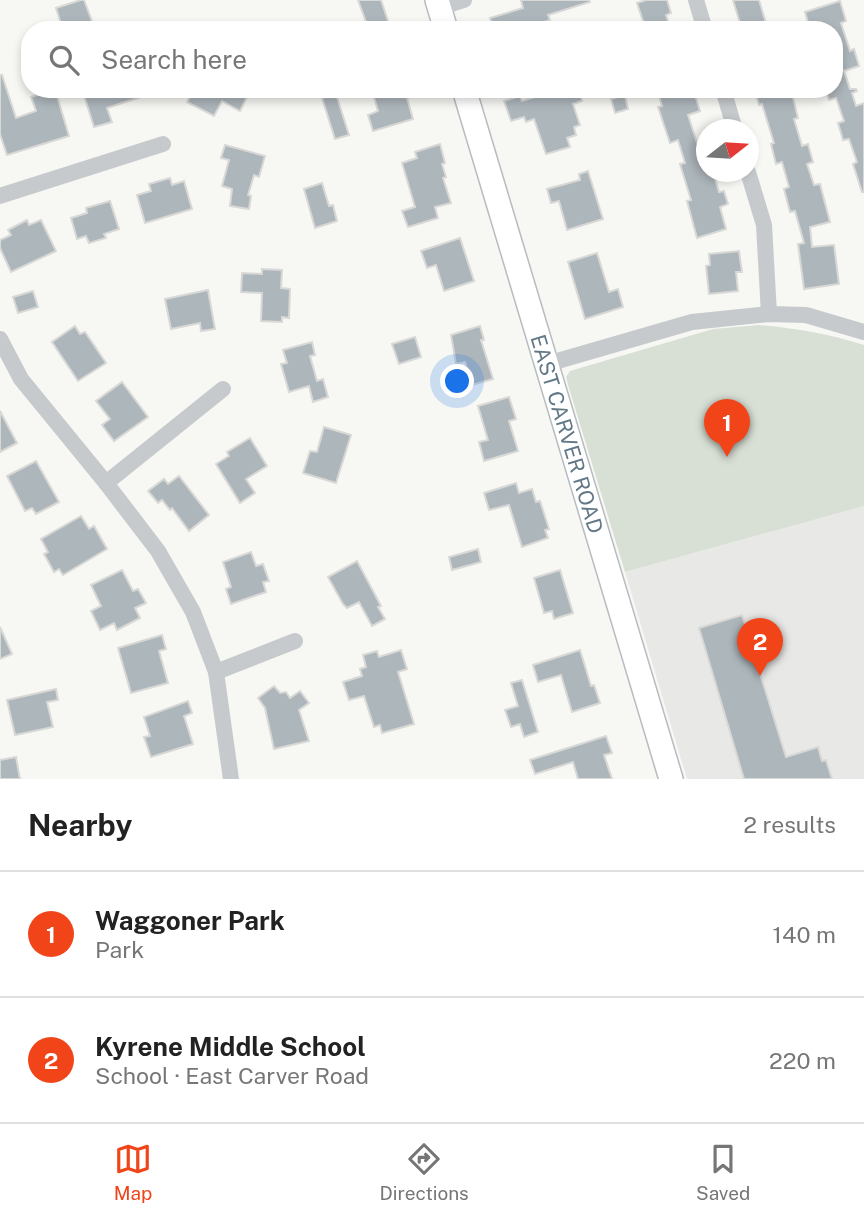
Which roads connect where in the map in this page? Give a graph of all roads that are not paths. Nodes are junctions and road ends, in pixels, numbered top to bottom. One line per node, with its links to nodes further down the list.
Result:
1 (464, 0): 3 (street)
2 (696, 0): 4 (street)
3 (441, 12)
4 (702, 21)
5 (467, 98): 14 (street, EAST CARVER ROAD)
6 (726, 98): 7 (street)
7 (732, 119)
8 (163, 144): 10 (street)
9 (751, 182): 11 (street)
10 (0, 196)
11 (769, 314): 12 (street); 14 (street)
12 (864, 332)
13 (0, 339): 16 (street)
14 (547, 364): 20 (street, EAST CARVER ROAD)
15 (223, 389): 16 (street)
16 (106, 483): 18 (street)
17 (295, 641): 18 (street)
18 (216, 672): 19 (street)
19 (231, 779)
20 (671, 779)

